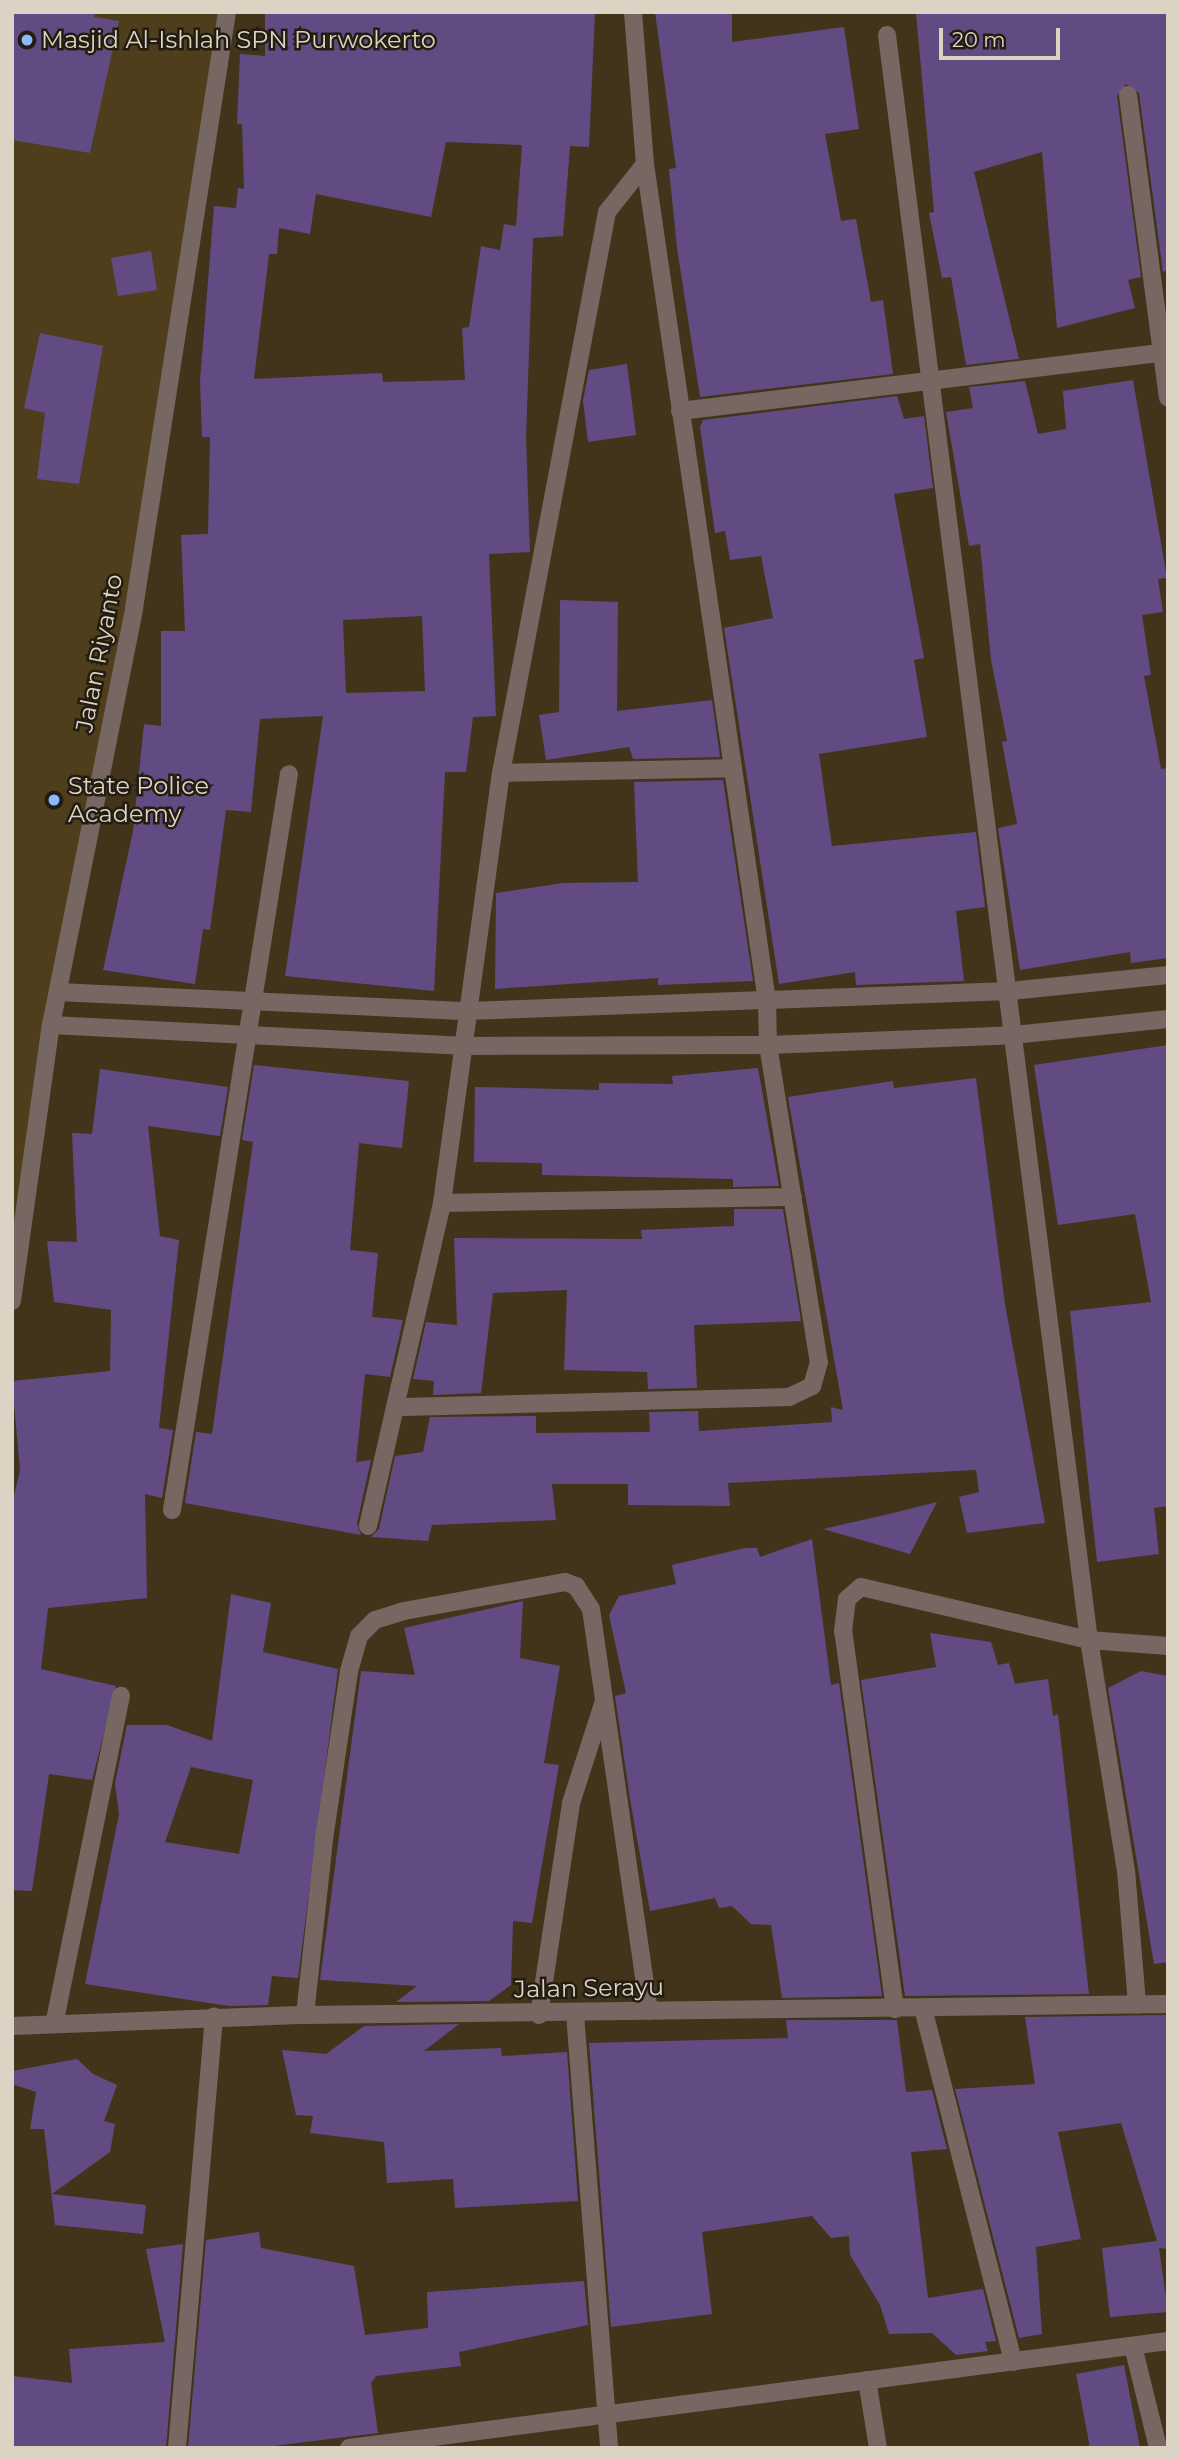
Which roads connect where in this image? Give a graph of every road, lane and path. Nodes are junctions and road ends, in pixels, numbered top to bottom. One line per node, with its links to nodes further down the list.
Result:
1 (227, 12): 15 (street, Jalan Riyanto)
2 (633, 12): 5 (street)
3 (887, 35): 7 (street)
4 (1128, 95): 6 (street)
5 (645, 164): 9 (street); 11 (street)
6 (1165, 352): 7 (street); 8 (street)
7 (931, 382): 9 (street); 14 (street)
8 (1168, 397)
9 (680, 411): 10 (street)
10 (732, 768): 11 (street); 16 (street)
11 (501, 773): 18 (street)
12 (289, 774): 17 (street)
13 (1168, 975): 14 (street)
14 (1010, 991): 16 (street); 22 (street)
15 (58, 992): 17 (street); 20 (street, Jalan Riyanto)
16 (767, 1001): 18 (street); 23 (street)
17 (252, 1002): 18 (street); 21 (street)
18 (468, 1011): 24 (street)
19 (1168, 1019): 22 (street)
20 (51, 1025): 21 (street); 27 (street, Jalan Riyanto)
21 (246, 1034): 24 (street); 29 (street)
22 (1013, 1035): 23 (street); 31 (street)
23 (768, 1045): 24 (street); 25 (street)
24 (466, 1046): 26 (street)
25 (793, 1197): 26 (street); 28 (street)
26 (442, 1203): 28 (street)
27 (12, 1301)
28 (395, 1408): 30 (street)
29 (172, 1510)
30 (368, 1526)
31 (1089, 1640): 32 (street); 36 (street); 38 (street)
32 (1168, 1646)
33 (121, 1696): 44 (street)
34 (605, 1698): 39 (street); 41 (street); 42 (street)
35 (1168, 2004): 36 (street, Jalan Serayu)
36 (1137, 2005): 37 (street, Jalan Serayu)
37 (923, 2008): 38 (street, Jalan Serayu); 48 (street)
38 (895, 2009): 39 (street, Jalan Serayu)
39 (649, 2011): 40 (street, Jalan Serayu)
40 (575, 2014): 42 (street, Jalan Serayu); 50 (street)
41 (305, 2015): 42 (street, Jalan Serayu); 43 (street, Jalan Serayu)
42 (540, 2015)
43 (214, 2017): 44 (street, Jalan Serayu); 51 (street)
44 (55, 2020): 45 (street, Jalan Serayu)
45 (12, 2026)
46 (1168, 2341): 47 (street)
47 (1133, 2346): 48 (street); 55 (street)
48 (1013, 2361): 49 (street)
49 (867, 2380): 50 (street); 54 (street)
50 (608, 2412): 52 (street); 53 (street)
51 (177, 2448)
52 (352, 2448)
53 (609, 2448)
54 (878, 2448)
55 (1158, 2448)

